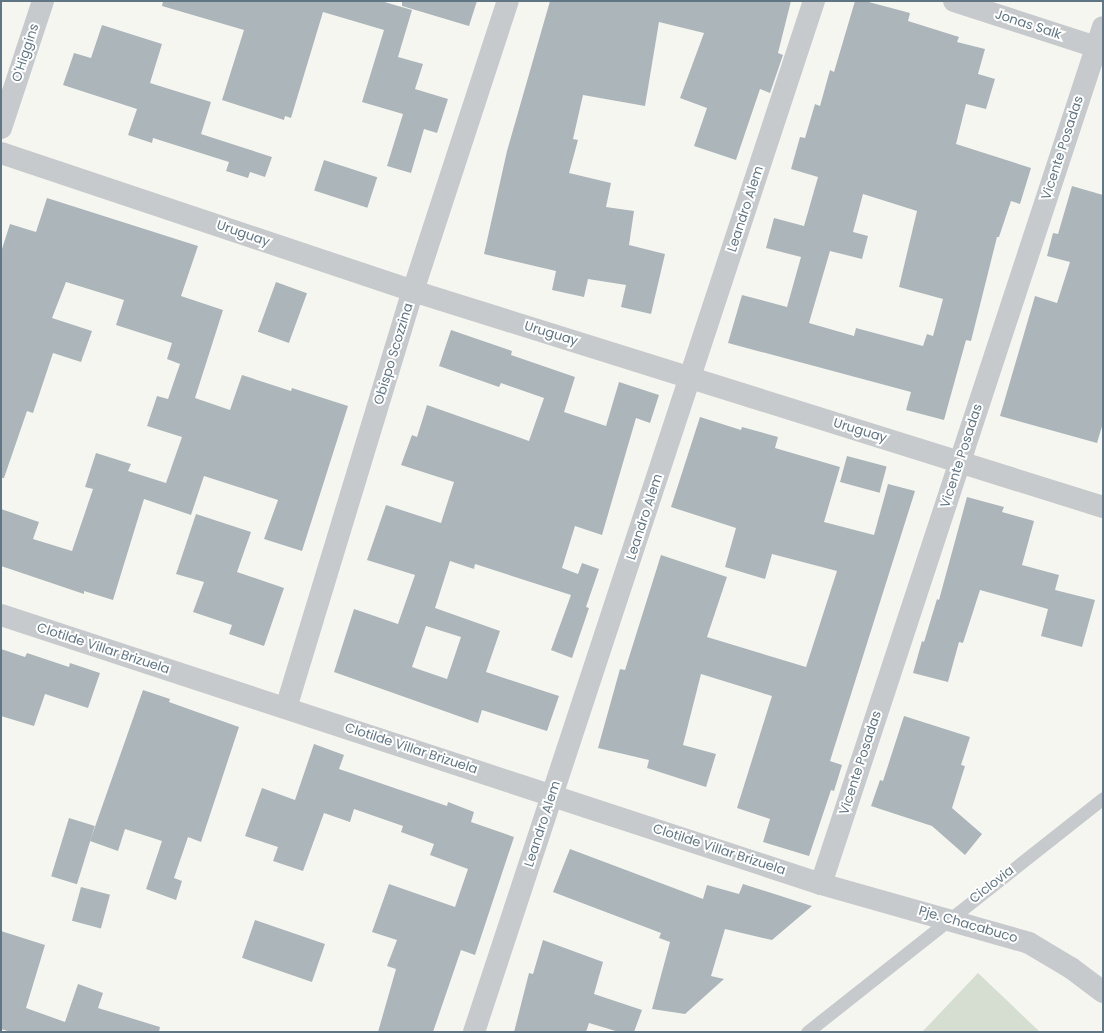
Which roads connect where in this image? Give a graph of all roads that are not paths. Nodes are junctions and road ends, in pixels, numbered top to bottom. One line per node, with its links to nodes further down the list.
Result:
1 (43, 1): 6 (street, O'Higgins)
2 (508, 1): 8 (street, Obispo Scozzina)
3 (814, 1): 9 (street, Leandro Alem)
4 (954, 1): 5 (street, Jonas Salk)
5 (1101, 41): 10 (street, Vicente Posadas)
6 (1, 128)
7 (1, 153): 8 (street, Uruguay)
8 (413, 291): 9 (street, Uruguay); 13 (street, Obispo Scozzina)
9 (691, 378): 10 (street, Uruguay); 14 (street, Leandro Alem)
10 (959, 463): 11 (street, Uruguay); 16 (street, Vicente Posadas)
11 (1103, 507)
12 (1, 615): 13 (street, Clotilde Villar Brizuela)
13 (286, 708): 14 (street, Clotilde Villar Brizuela)
14 (552, 796): 16 (street, Clotilde Villar Brizuela); 19 (street, Leandro Alem)
15 (1103, 798): 17 (lane, Ciclovia)
16 (821, 884): 17 (street, Pje. Chacabuco)
17 (948, 920): 18 (street, Pje. Chacabuco); 20 (lane, Ciclovia)
18 (1103, 992)
19 (474, 1032)
20 (807, 1032)

